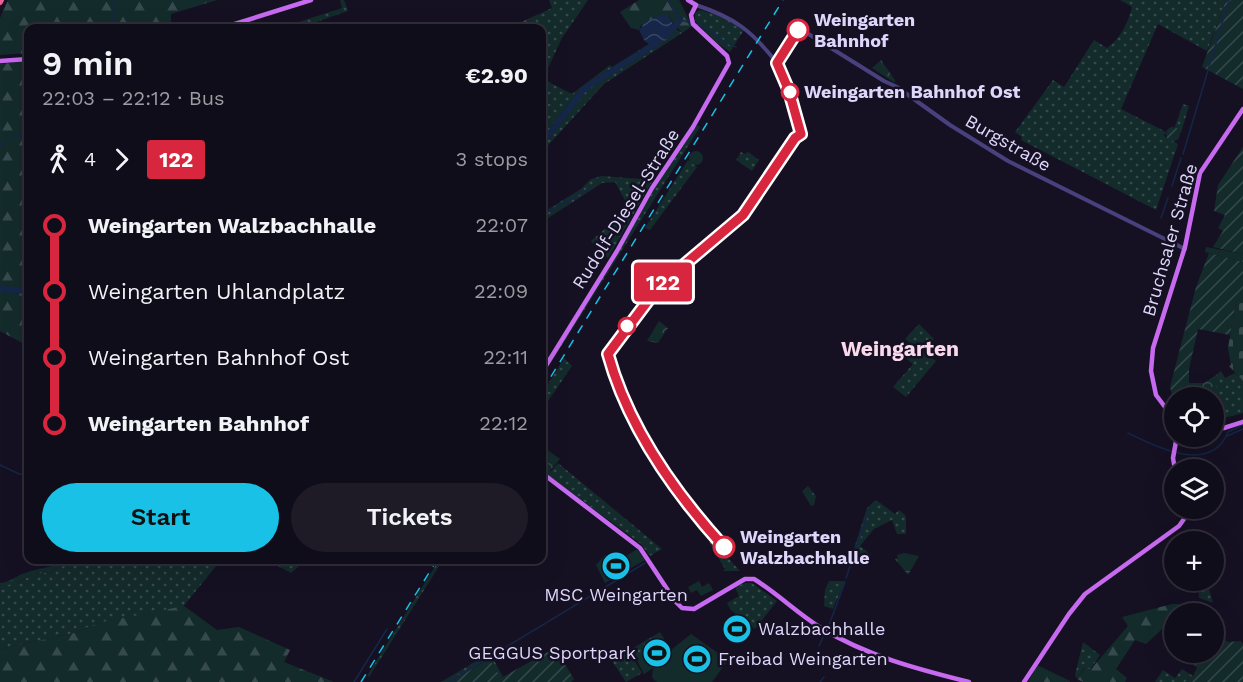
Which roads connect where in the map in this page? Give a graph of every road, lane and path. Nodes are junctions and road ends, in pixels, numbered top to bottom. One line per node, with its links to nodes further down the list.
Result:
1 (310, 0): 4 (main road)
2 (688, 0): 3 (main road)
3 (696, 5): 8 (street, Burgstraße); 9 (main road, Rudolf-Diesel-Straße)
4 (235, 24)
5 (24, 59): 6 (main road)
6 (0, 61)
7 (1243, 109): 8 (main road, Bruchsaler Straße)
8 (1185, 249): 10 (main road, Bruchsaler Straße)
9 (546, 366)
10 (1164, 406)
11 (1243, 422): 12 (main road)
12 (1224, 428)
13 (546, 477): 15 (main road)
14 (1184, 519): 16 (main road)
15 (969, 682)
16 (1024, 682)

